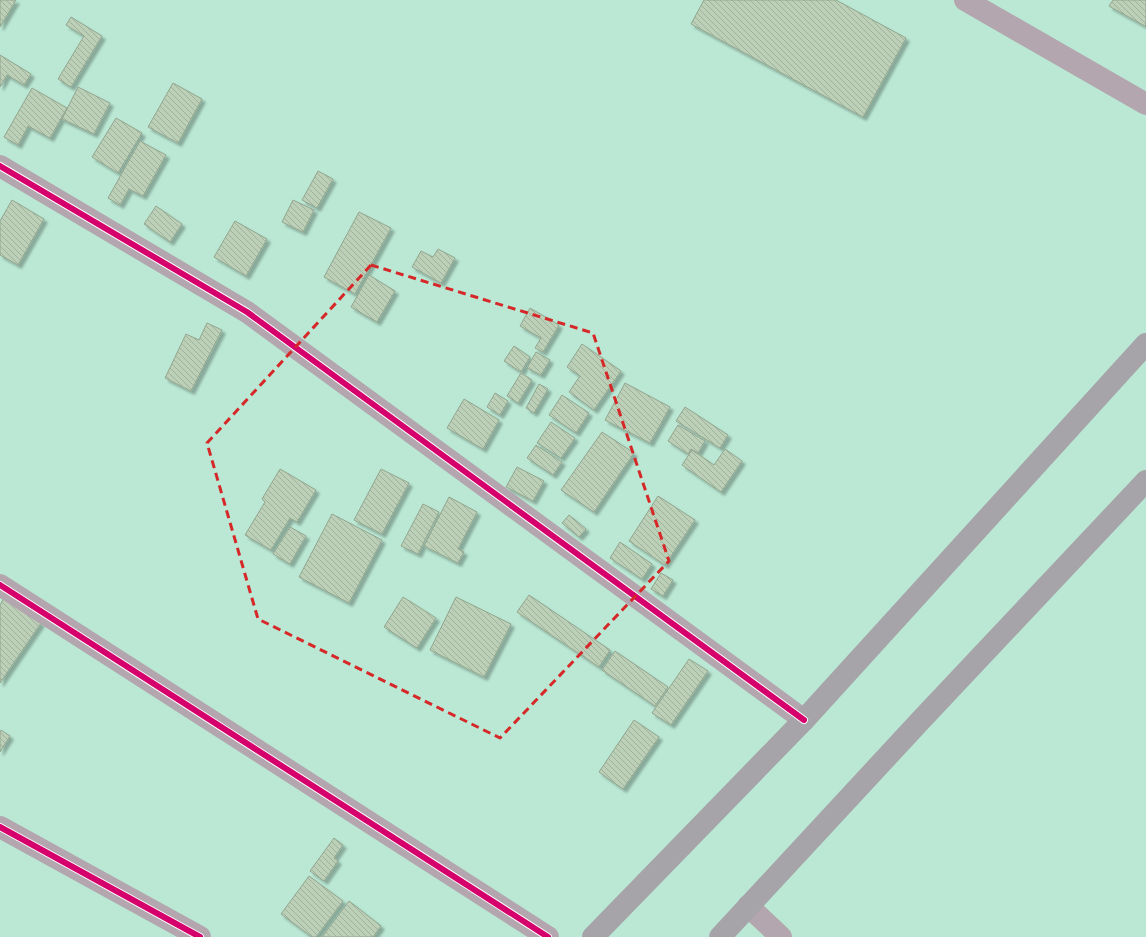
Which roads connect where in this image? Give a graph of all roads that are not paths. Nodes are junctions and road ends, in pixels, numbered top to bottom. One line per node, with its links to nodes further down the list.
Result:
1 (965, 0): 2 (street)
2 (1146, 104)
3 (0, 166): 7 (street)
4 (1146, 344): 7 (main road)
5 (1146, 481): 9 (main road)
6 (0, 585): 11 (street)
7 (804, 720): 12 (main road)
8 (0, 827): 10 (street)
9 (748, 906): 13 (main road); 14 (street)
10 (200, 937)
11 (548, 937)
12 (593, 937)
13 (720, 937)
14 (781, 937)

